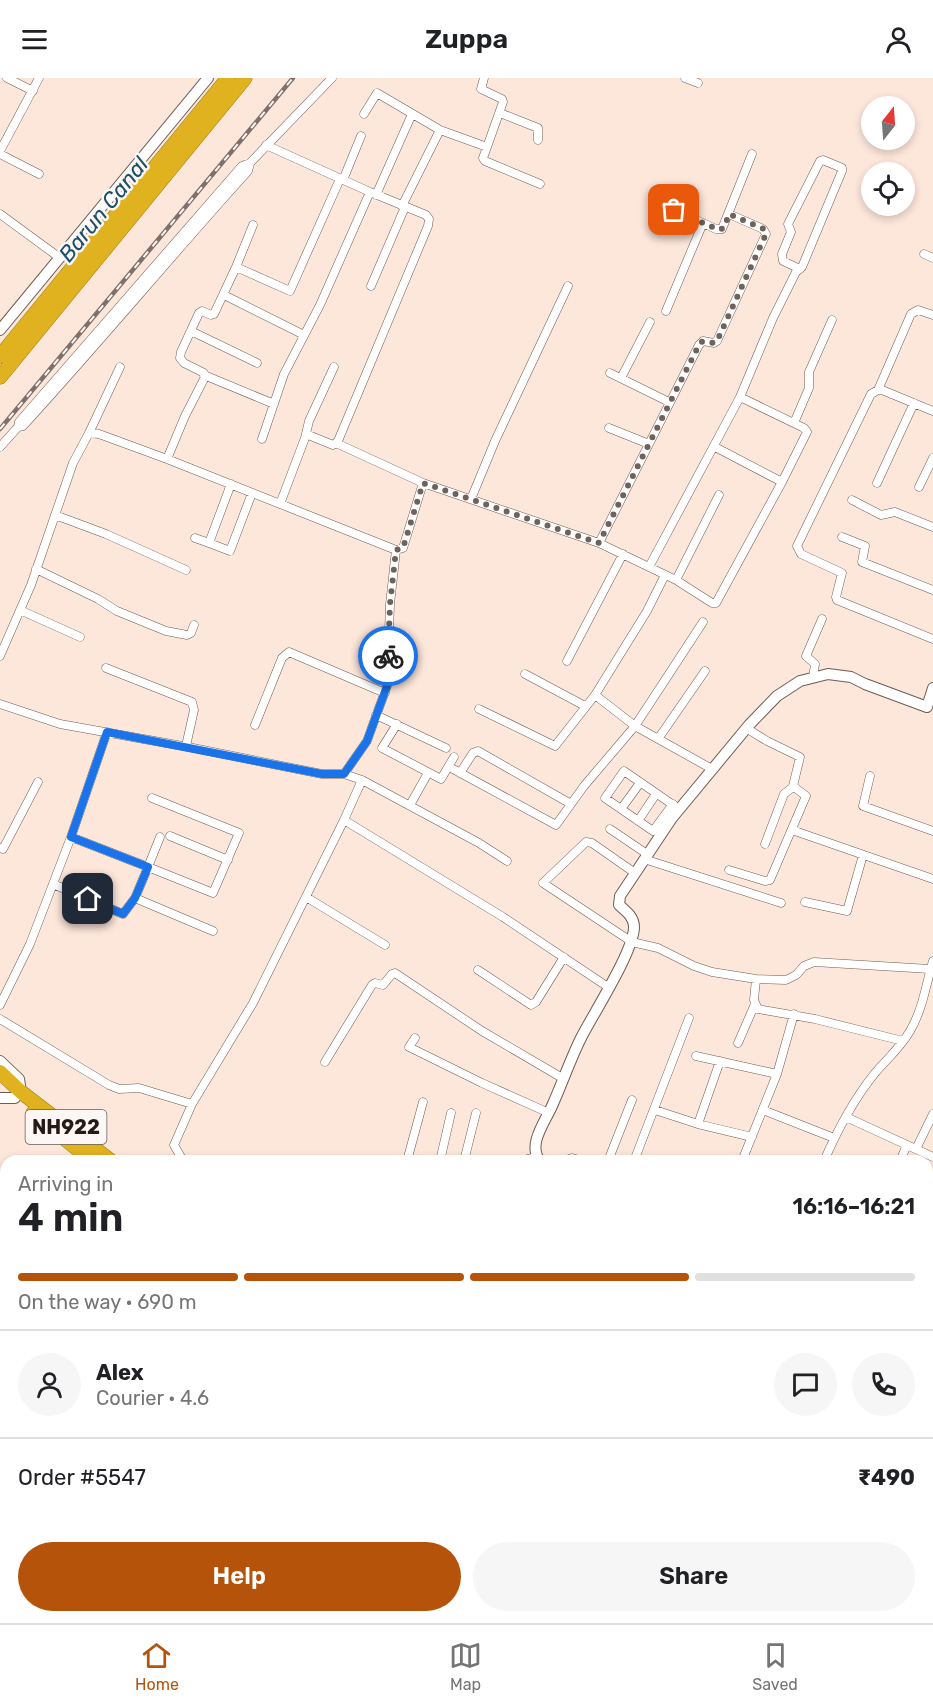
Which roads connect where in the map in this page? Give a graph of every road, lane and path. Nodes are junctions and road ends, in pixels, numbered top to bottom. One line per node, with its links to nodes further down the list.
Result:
1 (7, 78): 10 (street)
2 (39, 78): 10 (street)
3 (208, 78): 32 (street)
4 (228, 78): 46 (highway)
5 (245, 78): 52 (highway)
6 (332, 78): 17 (street)
7 (483, 78): 11 (street)
8 (685, 78): 9 (street)
9 (698, 83)
10 (33, 91): 19 (street)
11 (500, 113): 16 (street); 18 (street)
12 (364, 114): 13 (street)
13 (412, 114): 14 (street); 24 (street)
14 (440, 130): 18 (street); 25 (street)
15 (361, 136): 22 (street)
16 (538, 140)
17 (266, 145): 22 (street); 67 (street)
18 (487, 147): 23 (street)
19 (0, 153): 21 (street)
20 (752, 154): 28 (street)
21 (39, 174)
22 (341, 179): 24 (street); 34 (street)
23 (540, 184)
24 (373, 194): 25 (street); 45 (street)
25 (403, 207): 36 (street); 65 (street)
26 (674, 210): 29 (street)
27 (0, 214): 32 (street)
28 (729, 214): 29 (street); 56 (street)
29 (703, 223): 39 (street)
30 (254, 225): 34 (street)
31 (924, 254): 33 (street)
32 (60, 258): 43 (street)
33 (933, 258)
34 (236, 267): 38 (street)
35 (800, 269): 35 (street); 55 (street)
36 (371, 286)
37 (568, 286): 78 (street)
38 (224, 295): 44 (street); 45 (street)
39 (666, 311)
40 (933, 315): 54 (street)
41 (832, 320): 60 (street)
42 (650, 322): 53 (street)
43 (0, 330)
44 (192, 331): 47 (street); 51 (street)
45 (304, 335): 58 (street)
46 (0, 356)
47 (257, 363)
48 (120, 368): 62 (street)
49 (334, 368): 63 (street)
50 (610, 373): 53 (street)
51 (204, 375): 58 (street); 70 (street)
52 (0, 377)
53 (621, 378): 56 (street)
54 (878, 390): 57 (street); 100 (street)
55 (740, 397): 60 (street); 68 (street)
56 (669, 402): 66 (street)
57 (914, 403): 59 (street); 73 (street)
58 (274, 404): 64 (street)
59 (933, 411)
60 (794, 423): 71 (street)
61 (609, 428): 66 (street)
62 (89, 433): 70 (street); 81 (street)
63 (306, 434): 65 (street); 80 (street)
64 (262, 439)
65 (336, 443): 72 (street)
66 (649, 444): 86 (street)
67 (0, 447)
68 (715, 447): 71 (street); 89 (street)
69 (933, 458): 75 (street)
70 (166, 459): 74 (street)
71 (782, 482): 93 (street)
72 (423, 483): 78 (street); 87 (street)
73 (877, 483)
74 (231, 484): 76 (street); 85 (street)
75 (919, 487)
76 (252, 493): 80 (street); 85 (street)
77 (719, 495): 93 (street)
78 (471, 499): 86 (street)
79 (852, 500): 82 (street)
80 (280, 504): 87 (street)
81 (55, 514): 90 (street); 91 (street)
82 (933, 526)
83 (842, 537): 94 (street)
84 (195, 538): 85 (street)
85 (209, 543)
86 (599, 543): 88 (street)
87 (396, 550): 108 (street)
88 (623, 554): 89 (street); 102 (street)
89 (649, 567): 92 (street)
90 (36, 569): 95 (street); 98 (street)
91 (186, 570)
92 (665, 575): 93 (street); 109 (street)
93 (676, 580)
94 (933, 590)
95 (20, 610): 99 (street); 101 (street)
96 (822, 619): 106 (street)
97 (703, 622): 117 (street)
98 (194, 625)
99 (80, 637)
100 (933, 639)
101 (0, 657)
102 (567, 661)
103 (106, 668): 121 (street)
104 (705, 671): 120 (street)
105 (525, 674): 111 (street)
106 (813, 678): 112 (street); 118 (street)
107 (933, 688): 112 (street)
108 (384, 693): 114 (street); 116 (street)
109 (595, 695): 111 (street); 117 (street)
110 (0, 704): 119 (street)
111 (585, 706): 113 (street)
112 (930, 708)
113 (479, 709)
114 (376, 714): 115 (street); 126 (street)
115 (397, 724): 122 (street); 125 (street)
116 (255, 726)
117 (635, 726): 120 (street); 134 (street)
118 (746, 728): 124 (street); 131 (street)
119 (107, 732): 121 (street); 144 (street)
120 (658, 739): 124 (street)
121 (186, 746): 126 (street)
122 (446, 748)
123 (454, 757): 125 (street)
124 (712, 769): 136 (street)
125 (428, 772): 135 (street)
126 (344, 774): 128 (street)
127 (870, 776): 142 (street)
128 (362, 780): 135 (street); 138 (street)
129 (38, 782): 147 (street)
130 (640, 783): 132 (street); 137 (street); 137 (street)
131 (793, 787): 141 (street); 146 (street)
132 (656, 794): 136 (street); 139 (street)
133 (152, 798): 150 (street)
134 (571, 804): 134 (street)
135 (410, 805): 151 (street)
136 (676, 807): 139 (street); 149 (street)
137 (621, 809): 139 (street)
138 (344, 820): 157 (street); 164 (street)
139 (638, 821)
140 (610, 830): 149 (street)
141 (792, 830): 148 (street); 153 (street)
142 (933, 831)
143 (170, 836): 150 (street)
144 (71, 837): 152 (street); 156 (street)
145 (160, 837): 152 (street)
146 (765, 844)
147 (0, 848)
148 (862, 855): 155 (street); 159 (street)
149 (646, 857): 154 (street); 160 (street)
150 (228, 861): 152 (street)
151 (507, 861)
152 (148, 867): 158 (street)
153 (729, 870)
154 (635, 873): 162 (street); 162 (street)
155 (933, 879)
156 (53, 884): 158 (street); 170 (street)
157 (306, 897): 163 (street); 189 (street)
158 (135, 898): 161 (street)
159 (805, 902)
160 (781, 903)
161 (213, 931)
162 (632, 942): 167 (street); 168 (street)
163 (385, 945)
164 (564, 957): 166 (street); 168 (street)
165 (932, 965): 167 (street); 175 (street)
166 (478, 970)
167 (756, 979): 169 (street)
168 (608, 987): 183 (street)
169 (754, 1004): 171 (street); 176 (street)
170 (0, 1005)
171 (794, 1014): 175 (street); 182 (street)
172 (689, 1018): 190 (street)
173 (0, 1019): 189 (street)
174 (415, 1038): 194 (street)
175 (895, 1039): 196 (street)
176 (738, 1043)
177 (696, 1056): 179 (street)
178 (0, 1061): 185 (street)
179 (720, 1061): 182 (street); 197 (street)
180 (325, 1062): 183 (street)
181 (0, 1072): 185 (highway, NH922)
182 (777, 1074): 191 (street)
183 (564, 1079): 194 (street)
184 (0, 1086): 185 (highway, NH922)
185 (18, 1095): 186 (street); 202 (highway, NH922); 203 (highway, NH922)
186 (0, 1098)
187 (632, 1100): 209 (street)
188 (423, 1102): 205 (street)
189 (192, 1104): 204 (street)
190 (655, 1110): 197 (street); 210 (street)
191 (763, 1110): 198 (street); 199 (street)
192 (451, 1113): 206 (street)
193 (476, 1113): 207 (street)
194 (549, 1113): 208 (street)
195 (933, 1114): 201 (street)
196 (846, 1118): 199 (street); 200 (street)
197 (699, 1124): 198 (street)
198 (752, 1137): 211 (street)
199 (834, 1138): 212 (street)
200 (907, 1145): 201 (street); 213 (street)
201 (916, 1149): 214 (street)
202 (85, 1155)
203 (103, 1155)
204 (180, 1155)
205 (409, 1155)
206 (441, 1155)
207 (466, 1155)
208 (537, 1155)
209 (610, 1155)
210 (636, 1155)
211 (744, 1155)
212 (827, 1155)
213 (903, 1155)
214 (929, 1155)

